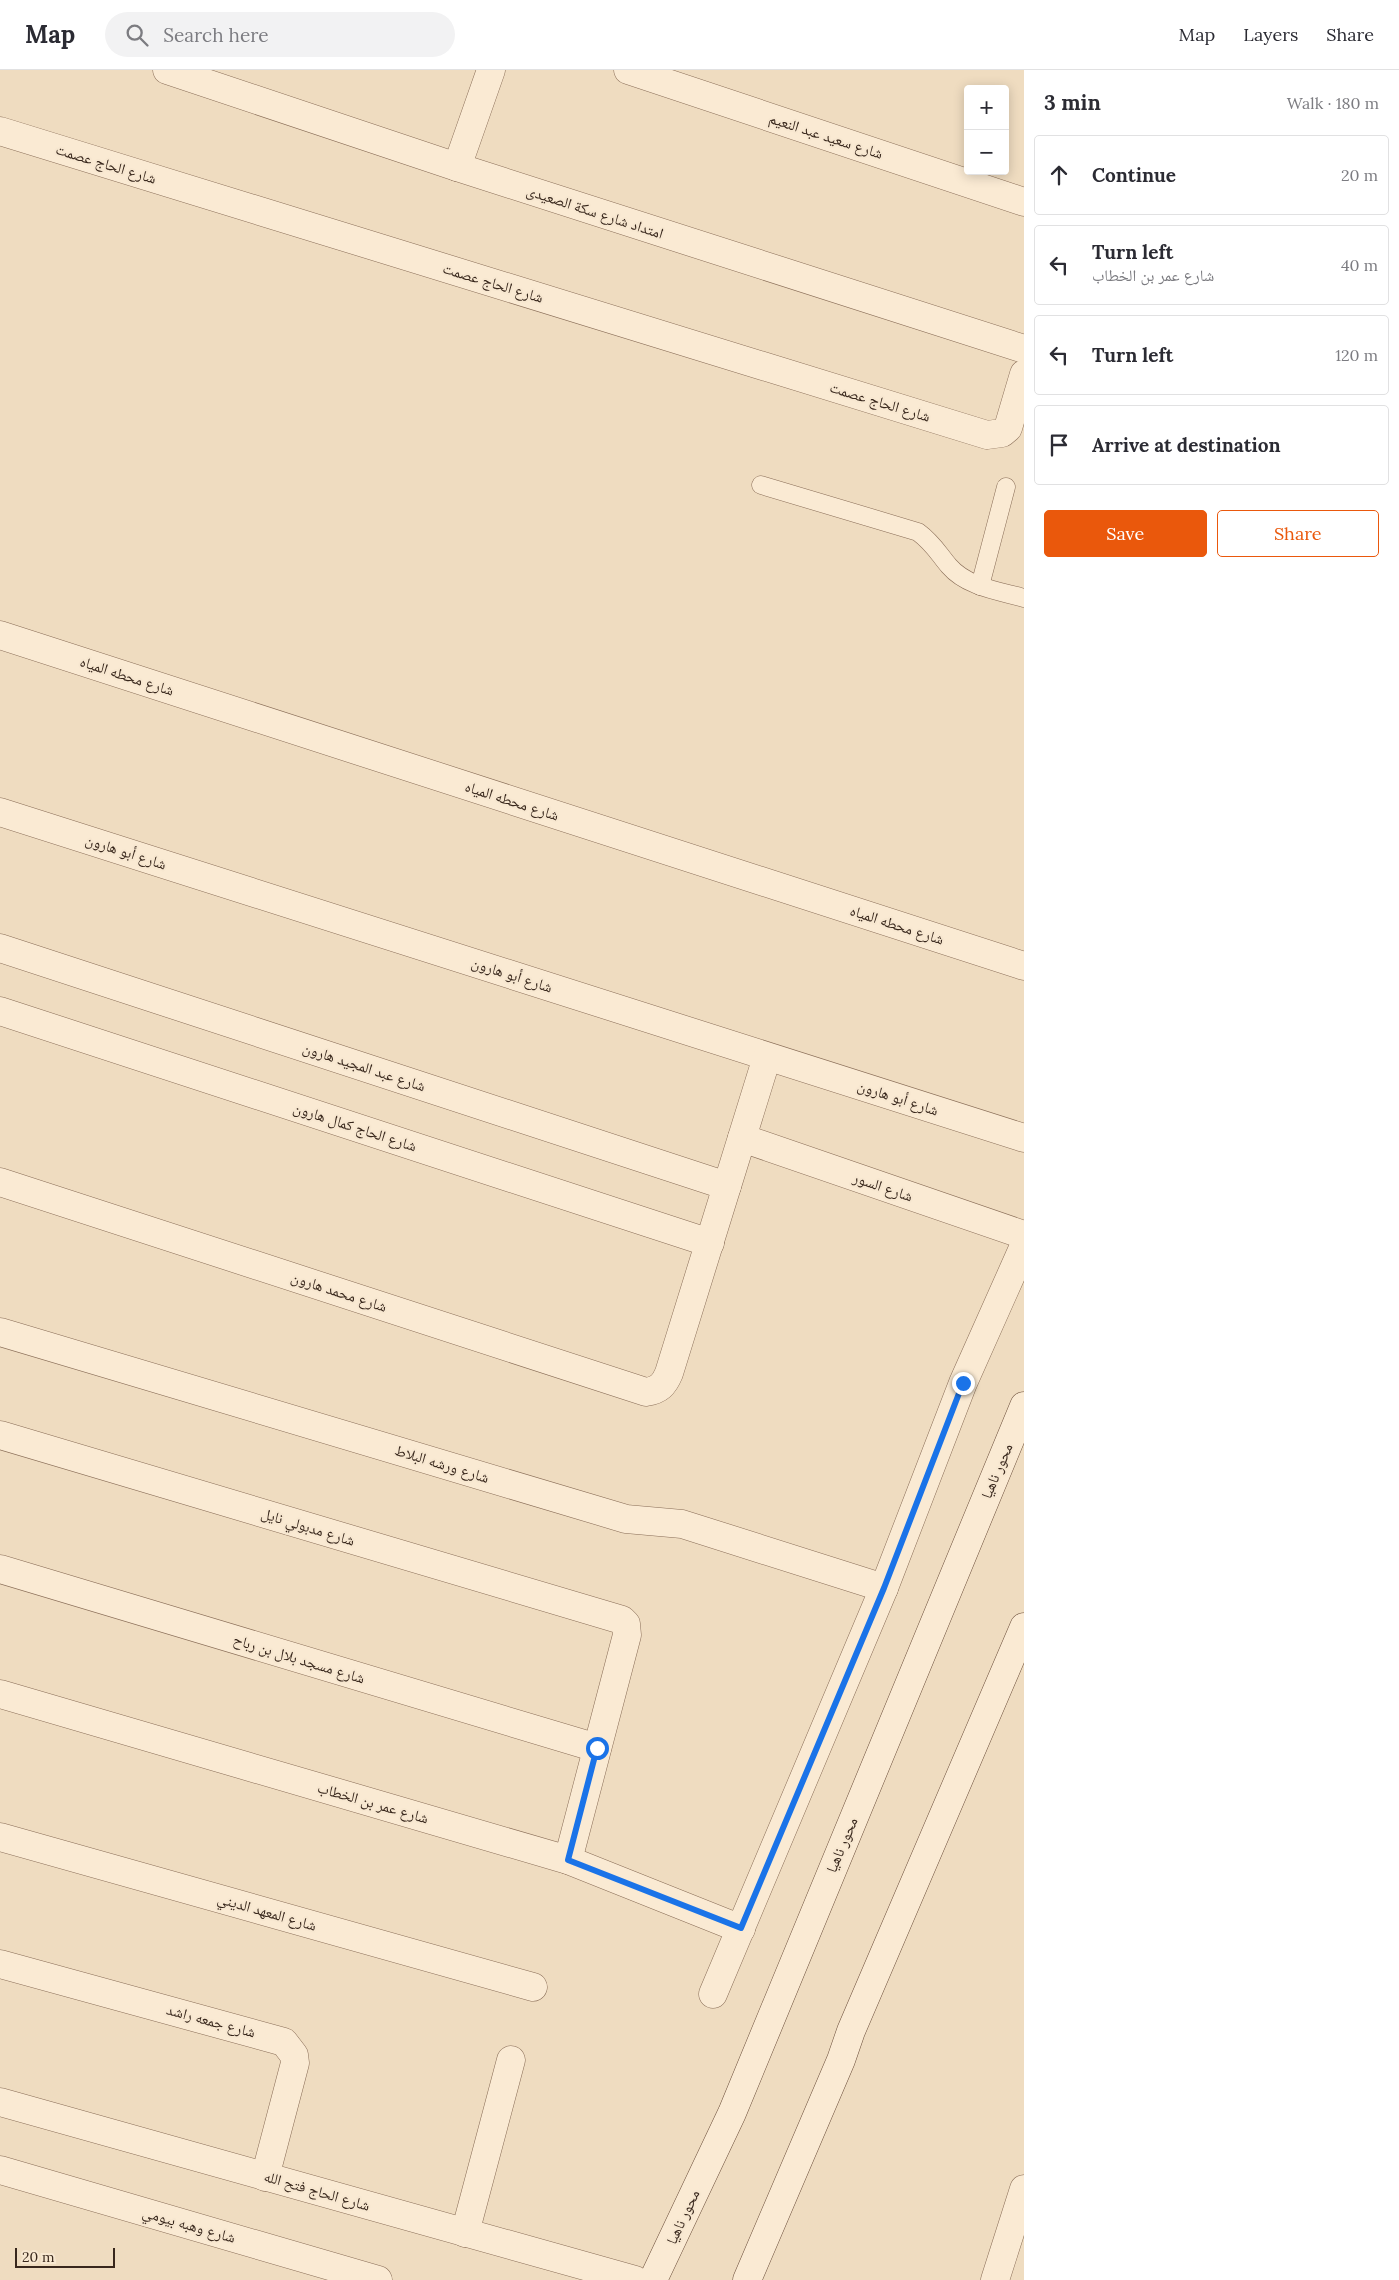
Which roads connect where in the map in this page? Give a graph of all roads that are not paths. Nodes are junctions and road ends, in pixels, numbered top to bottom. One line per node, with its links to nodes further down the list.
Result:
1 (167, 70): 5 (street, امتداد شارع سكة الصعيدى)
2 (491, 70): 5 (street)
3 (628, 70): 6 (street, شارع سعيد عبد النعيم)
4 (0, 131): 8 (street, شارع الحاج عصمت)
5 (457, 167): 7 (street, امتداد شارع سكة الصعيدى)
6 (1024, 202)
7 (1024, 349)
8 (1024, 374)
9 (761, 485): 11 (lane)
10 (1006, 487): 11 (lane)
11 (980, 586): 12 (lane)
12 (1024, 598)
13 (0, 635): 16 (street, شارع محطه المياه)
14 (0, 812): 18 (street, شارع أبو هارون)
15 (0, 948): 22 (street, شارع عبد المجيد هارون)
16 (1024, 966)
17 (0, 1011): 24 (street, شارع الحاج كمال هارون)
18 (767, 1056): 19 (street); 20 (street, شارع أبو هارون)
19 (742, 1138): 22 (street); 23 (street, شارع السور)
20 (1024, 1138)
21 (0, 1182): 24 (street, شارع محمد هارون)
22 (728, 1186): 24 (street)
23 (1024, 1235)
24 (710, 1243)
25 (1024, 1246): 30 (street)
26 (0, 1332): 30 (street, شارع ورشه البلاط)
27 (1024, 1406): 48 (street, محور ناهيا)
28 (0, 1435): 33 (street, شارع مدبولي نايل)
29 (0, 1569): 33 (street, شارع مسجد بلال بن رباح)
30 (884, 1588): 36 (street)
31 (1024, 1627): 49 (street)
32 (0, 1694): 35 (street, شارع عمر بن الخطاب)
33 (597, 1748): 35 (street)
34 (0, 1837): 38 (street, شارع المعهد الديني)
35 (568, 1860): 36 (street, شارع عمر بن الخطاب)
36 (741, 1928): 39 (street)
37 (0, 1964): 43 (street, شارع جمعه راشد)
38 (533, 1987)
39 (713, 1994)
40 (511, 2060): 45 (street)
41 (0, 2102): 43 (street, شارع الحاج فتح الله)
42 (0, 2170): 46 (street, شارع وهبه بيومي)
43 (265, 2177): 45 (street, شارع الحاج فتح الله)
44 (1024, 2189): 50 (street)
45 (465, 2233): 47 (street, شارع الحاج فتح الله)
46 (378, 2280)
47 (635, 2280)
48 (653, 2280)
49 (747, 2280)
50 (995, 2280)

